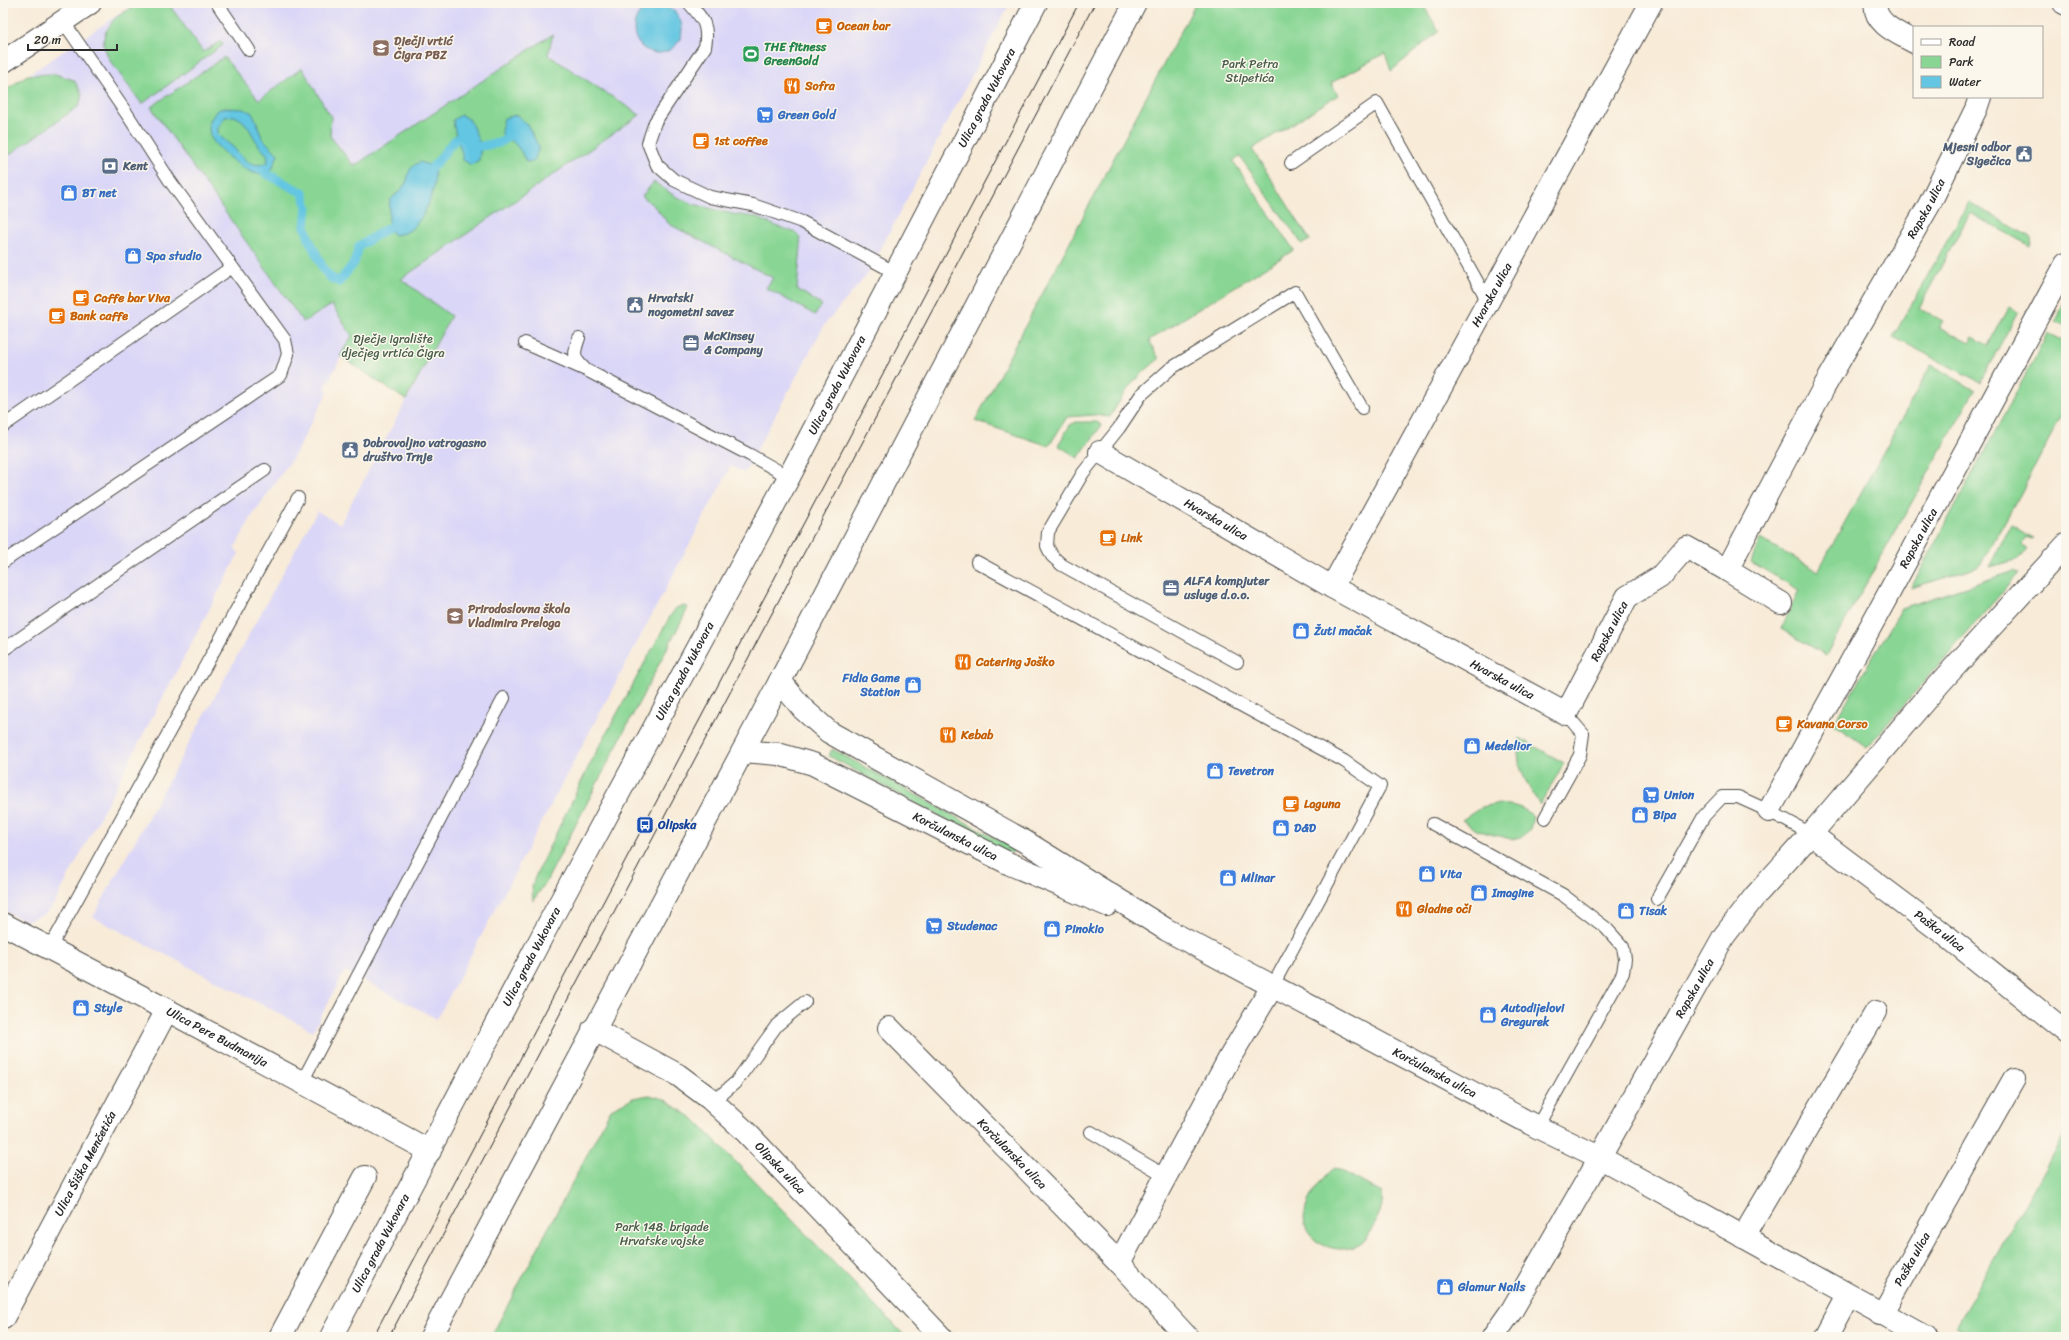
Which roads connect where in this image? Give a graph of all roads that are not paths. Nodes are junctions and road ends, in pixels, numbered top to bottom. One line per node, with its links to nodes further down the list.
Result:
1 (90, 3): 8 (street)
2 (217, 3): 10 (lane)
3 (689, 3): 16 (lane)
4 (1036, 3): 16 (street, Ulica grada Vukovara)
5 (1135, 3): 35 (street)
6 (1651, 3): 17 (street, Hvarska ulica)
7 (1876, 3): 9 (street)
8 (63, 21): 11 (street); 15 (lane)
9 (1913, 41)
10 (249, 50)
11 (3, 62)
12 (1980, 98): 30 (street, Rapska ulica)
13 (1291, 163): 17 (lane)
14 (2066, 264): 39 (street, Rapska ulica)
15 (232, 267): 22 (lane); 28 (lane)
16 (896, 273): 25 (street, Ulica grada Vukovara)
17 (1488, 301): 31 (street, Hvarska ulica)
18 (579, 338): 20 (lane)
19 (525, 342): 20 (lane)
20 (586, 370): 25 (lane)
21 (1362, 408): 23 (lane)
22 (3, 426)
23 (1100, 452): 31 (street, Hvarska ulica); 34 (lane)
24 (265, 470): 33 (lane)
25 (789, 477): 59 (street, Ulica grada Vukovara)
26 (298, 498): 46 (lane)
27 (2066, 545): 42 (street, Rapska ulica)
28 (3, 562)
29 (977, 562): 47 (lane)
30 (1727, 570): 32 (street, Rapska ulica); 37 (street, Rapska ulica)
31 (1332, 587): 37 (street, Hvarska ulica)
32 (1781, 603)
33 (3, 650)
34 (1237, 662)
35 (780, 681): 38 (street); 45 (street, Korčulanska ulica)
36 (504, 698): 55 (lane)
37 (1566, 714): 40 (lane)
38 (743, 751): 45 (street, Korčulanska ulica); 52 (street)
39 (1769, 810): 42 (lane); 43 (lane)
40 (1546, 818)
41 (1433, 824): 57 (lane)
42 (1811, 834): 53 (street, Paška ulica); 60 (street, Rapska ulica)
43 (1657, 899)
44 (3, 924): 46 (street, Ulica Pere Budmanija)
45 (1167, 930): 47 (street, Korčulanska ulica)
46 (50, 948): 49 (street, Ulica Pere Budmanija)
47 (1272, 986): 57 (street, Korčulanska ulica); 61 (street)
48 (805, 1002): 56 (lane)
49 (167, 1010): 55 (street, Ulica Pere Budmanija); 67 (street, Ulica Šiška Menčetića)
50 (1876, 1012): 63 (street)
51 (889, 1028): 64 (street, Korčulanska ulica)
52 (593, 1029): 56 (street, Olipska ulica); 70 (street)
53 (2066, 1032)
54 (2014, 1079): 66 (street, Paška ulica)
55 (302, 1082): 59 (street, Ulica Pere Budmanija)
56 (713, 1102): 71 (street, Olipska ulica)
57 (1537, 1127): 60 (street, Korčulanska ulica)
58 (1091, 1132): 61 (lane)
59 (430, 1151): 69 (street, Ulica grada Vukovara)
60 (1599, 1157): 63 (street); 73 (street, Rapska ulica)
61 (1166, 1176): 64 (street)
62 (365, 1177): 68 (street)
63 (1743, 1237): 65 (street)
64 (1119, 1263): 72 (street, Korčulanska ulica)
65 (1848, 1296): 66 (street); 74 (street)
66 (1881, 1314): 75 (street)
67 (3, 1318)
68 (280, 1337)
69 (330, 1337)
70 (432, 1337)
71 (941, 1337)
72 (1187, 1337)
73 (1494, 1337)
74 (1826, 1337)
75 (1925, 1337)

